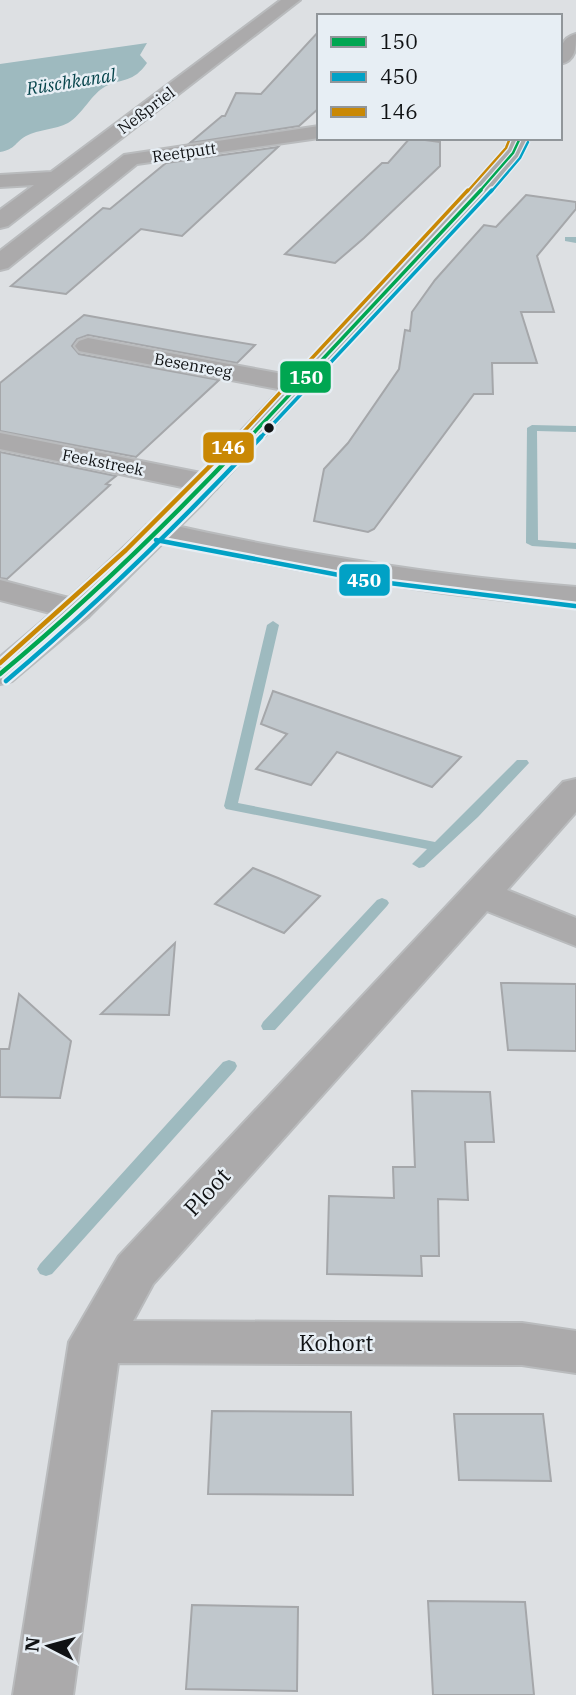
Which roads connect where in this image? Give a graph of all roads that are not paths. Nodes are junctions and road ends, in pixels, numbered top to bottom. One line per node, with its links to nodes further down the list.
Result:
1 (292, 0): 6 (street, Neßpriel)
2 (576, 39): 3 (street)
3 (562, 56)
4 (317, 132): 9 (street, Reetputt)
5 (519, 140): 11 (street)
6 (56, 179): 7 (street); 8 (street, Neßpriel)
7 (0, 181)
8 (0, 221)
9 (0, 263)
10 (88, 346): 11 (street, Besenreeg)
11 (299, 384): 13 (street)
12 (0, 441): 13 (street, Feekstreek)
13 (206, 483): 14 (street)
14 (158, 531): 16 (street); 17 (street)
15 (0, 590): 17 (street)
16 (576, 597)
17 (77, 610): 18 (street)
18 (0, 674)
19 (576, 790): 20 (street, Ploot)
20 (481, 894): 21 (street); 22 (street, Ploot)
21 (576, 933)
22 (95, 1342): 23 (street, Kohort); 24 (street, Ploot)
23 (576, 1352)
24 (43, 1695)

